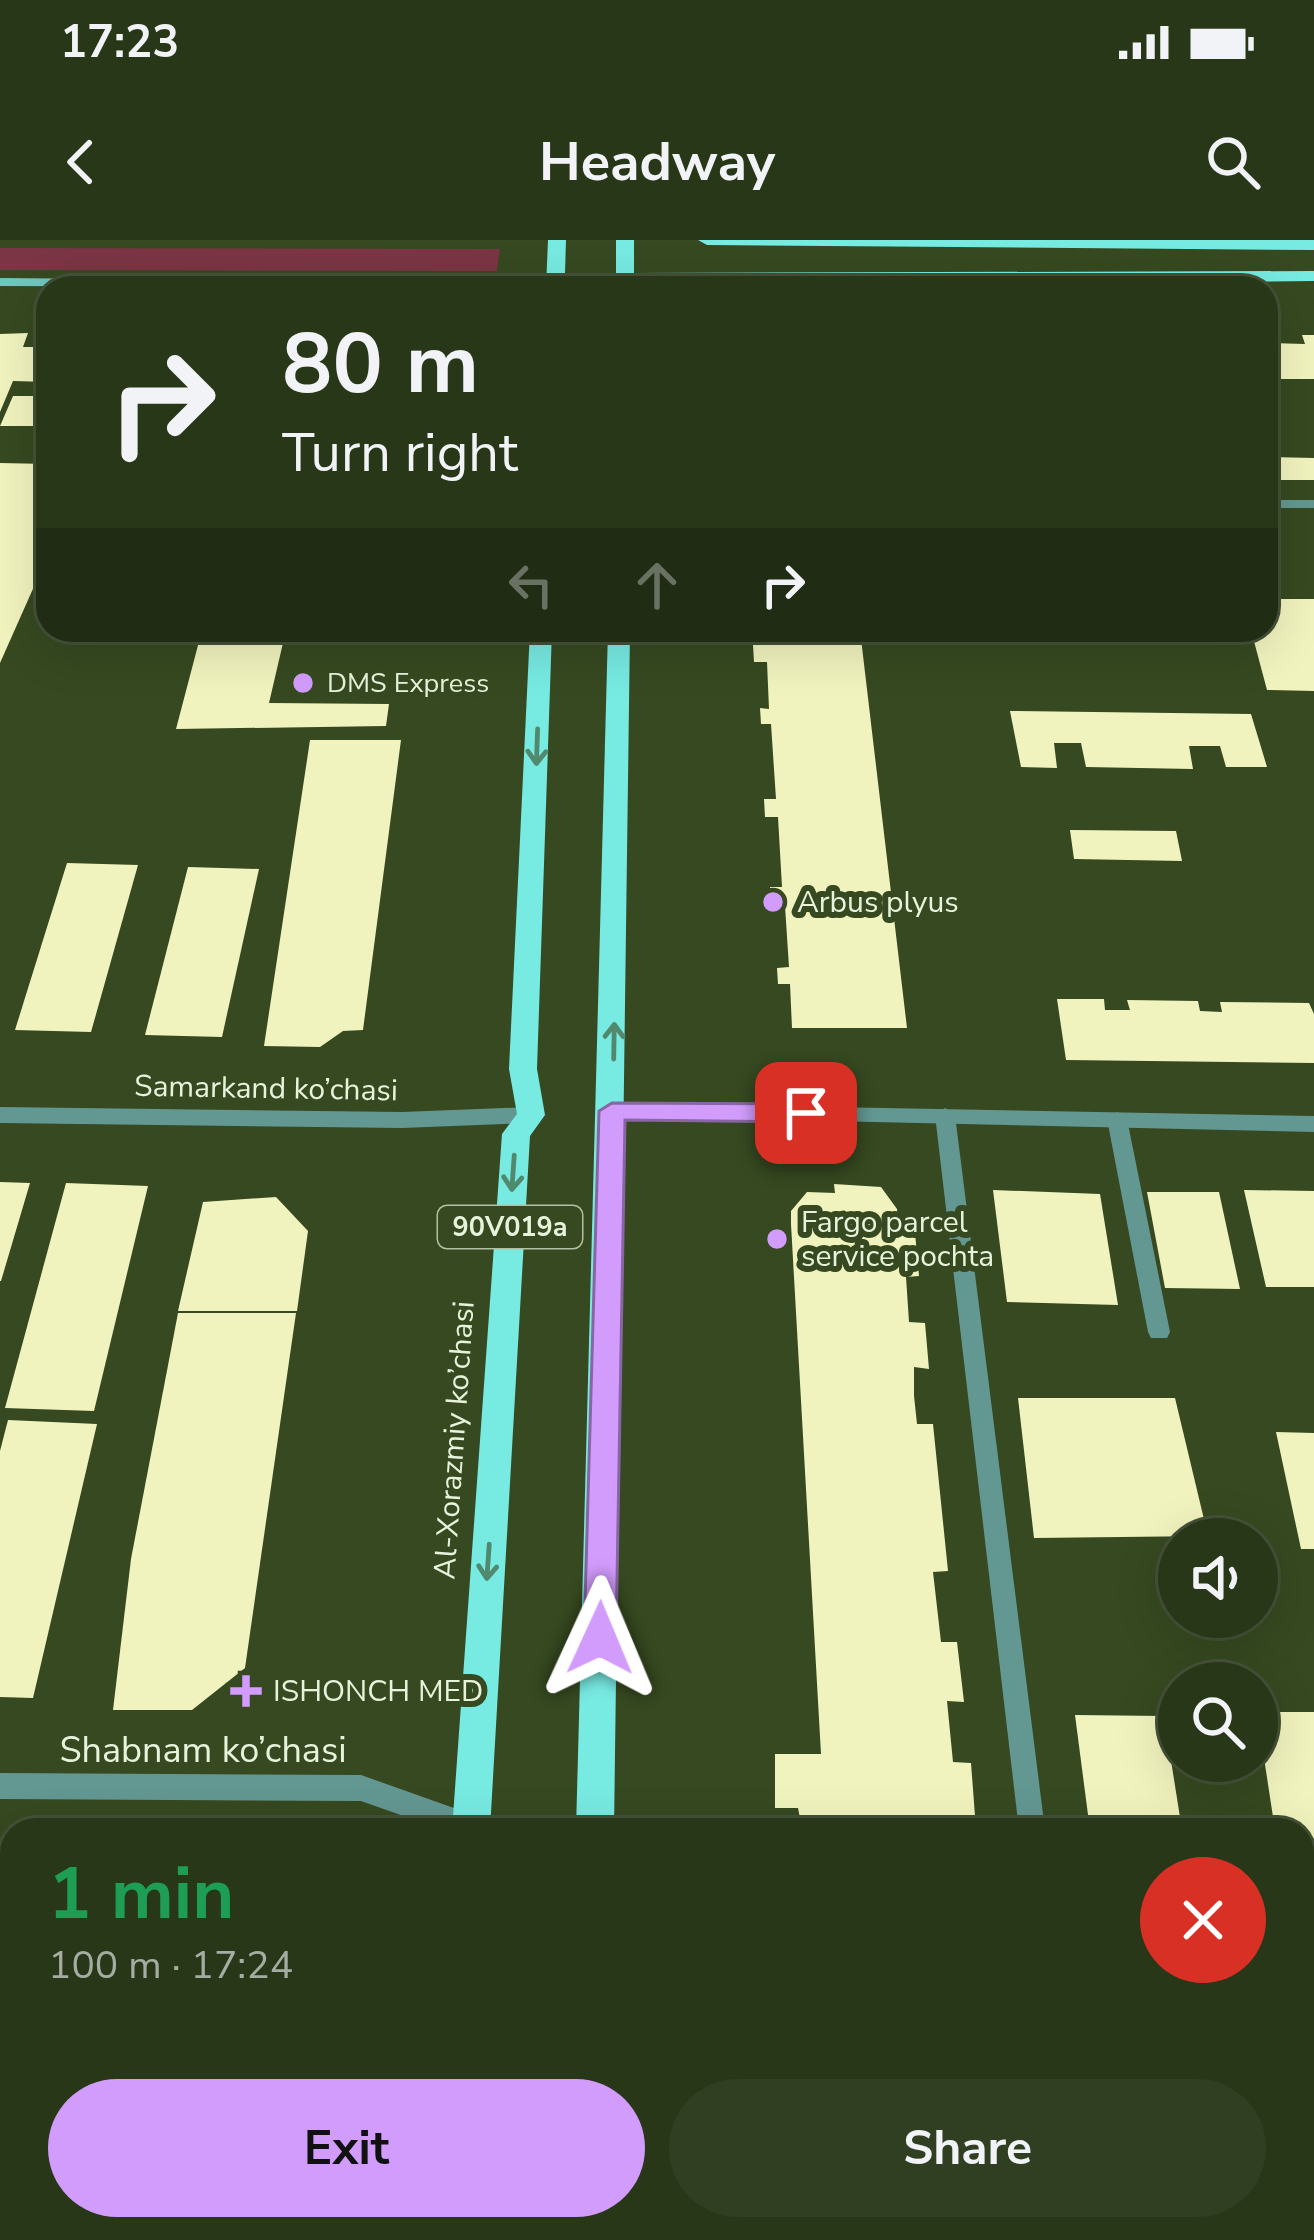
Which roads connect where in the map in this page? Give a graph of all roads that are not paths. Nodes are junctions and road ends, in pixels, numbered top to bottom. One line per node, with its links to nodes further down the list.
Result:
1 (557, 240): 5 (main road)
2 (625, 240): 6 (main road)
3 (707, 240): 4 (main road)
4 (1307, 244)
5 (556, 276)
6 (624, 276)
7 (1314, 276): 8 (main road)
8 (1278, 277)
9 (0, 282): 10 (main road)
10 (36, 282)
11 (1278, 504): 12 (lane)
12 (1314, 504)
13 (541, 642): 17 (main road, Al-Xorazmiy ko’chasi / 90V019a, one-way to 17)
14 (619, 642): 15 (main road, 90V019a, one-way to 14)
15 (612, 1111): 18 (street); 25 (main road, 90V019a)
16 (0, 1115): 17 (street, Samarkand ko’chasi)
17 (531, 1115): 24 (main road, Al-Xorazmiy ko’chasi / 90V019a, one-way to 24)
18 (945, 1115): 19 (street); 26 (lane)
19 (1117, 1119): 20 (street); 21 (lane)
20 (1314, 1124)
21 (1159, 1331)
22 (0, 1786): 23 (street, Shabnam ko’chasi)
23 (441, 1818)
24 (472, 1818)
25 (596, 1818)
26 (1031, 1818)

